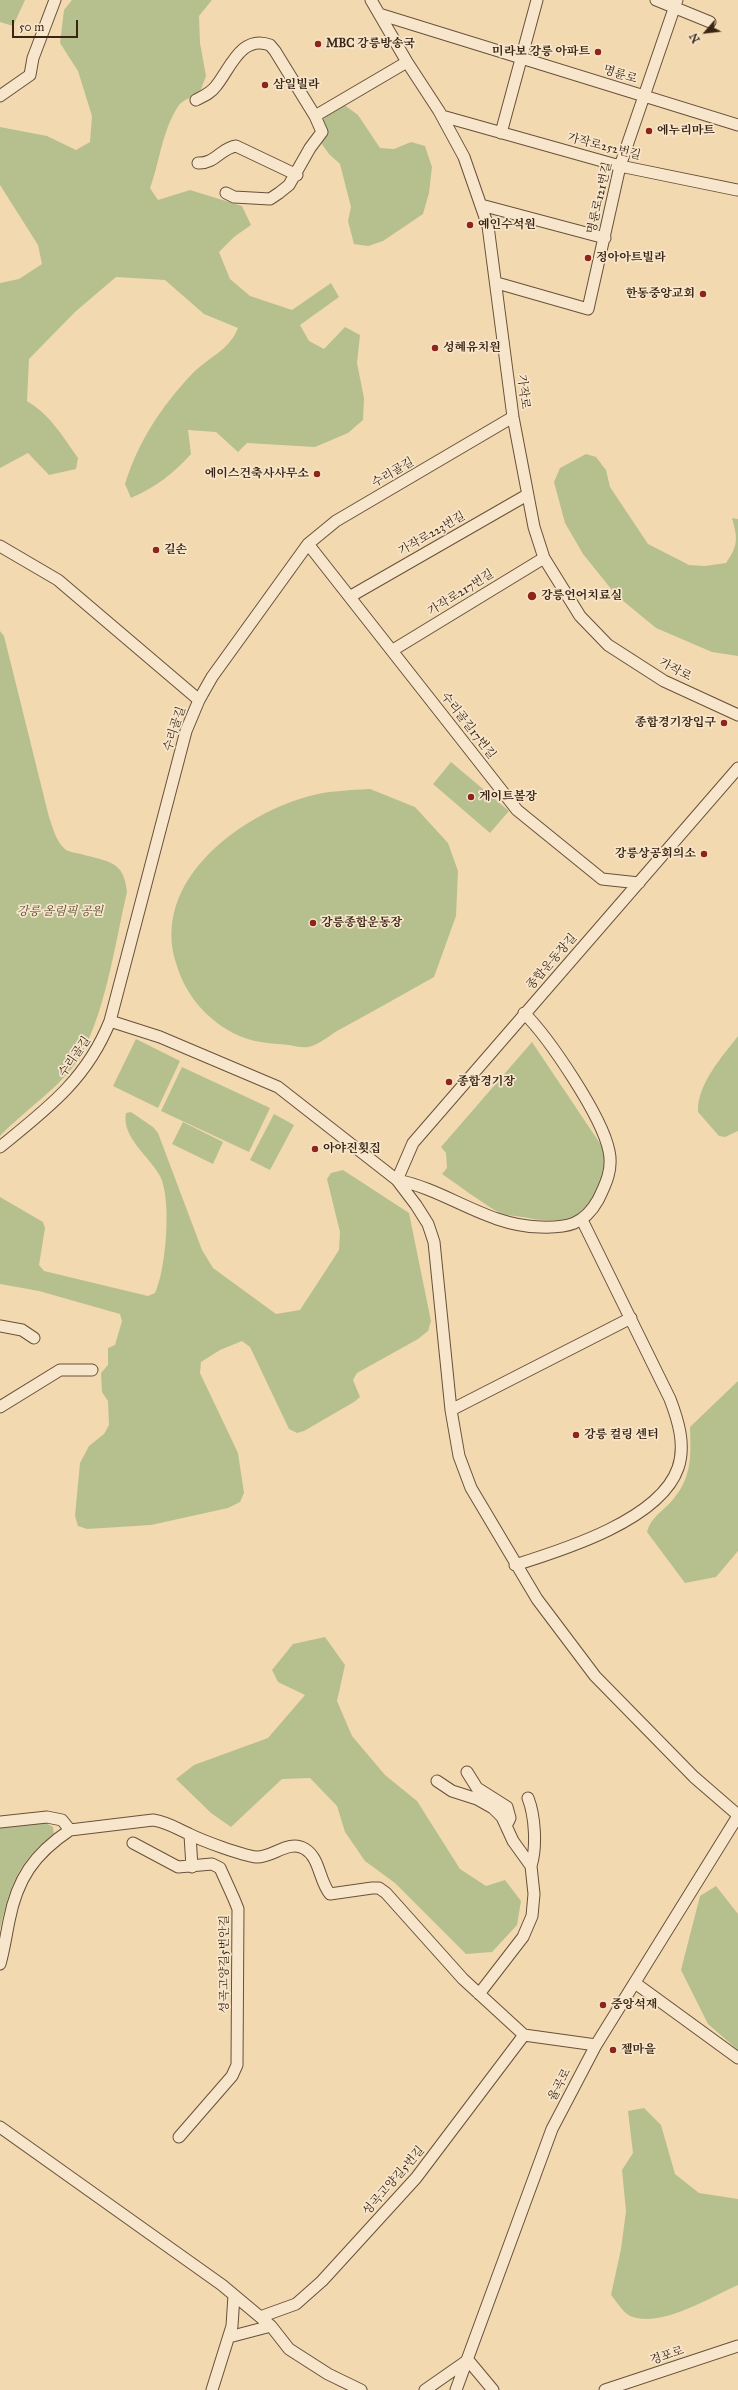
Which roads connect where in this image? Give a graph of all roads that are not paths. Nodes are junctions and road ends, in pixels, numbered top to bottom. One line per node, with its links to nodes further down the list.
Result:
1 (55, 0): 10 (street)
2 (371, 0): 6 (street, 가작로)
3 (537, 0): 8 (street)
4 (656, 0): 5 (street)
5 (676, 4): 7 (street); 11 (street, 명륜로121번길)
6 (379, 14): 8 (street, 명륜로); 9 (street, 가작로)
7 (710, 22)
8 (520, 58): 11 (street, 명륜로); 16 (street)
9 (406, 62): 13 (street); 14 (street, 가작로)
10 (0, 96)
11 (645, 97): 15 (street, 명륜로); 18 (street, 명륜로121번길)
12 (196, 100): 13 (street)
13 (315, 116): 19 (street)
14 (442, 116): 16 (street, 가작로252번길); 22 (street, 가작로)
15 (738, 125)
16 (502, 133): 18 (street, 가작로252번길)
17 (198, 162): 19 (street)
18 (620, 166): 20 (street, 가작로252번길); 23 (street, 명륜로121번길)
19 (297, 175): 21 (street)
20 (737, 190)
21 (226, 193)
22 (481, 205): 23 (street); 24 (street, 가작로)
23 (605, 238): 24 (street, 명륜로121번길)
24 (497, 283): 25 (street, 가작로)
25 (513, 417): 26 (street, 가작로); 27 (street, 수리골길)
26 (527, 495): 29 (street, 가작로); 30 (street, 가작로223번길)
27 (308, 544): 30 (street, 수리골길17번길); 32 (street, 수리골길)
28 (0, 546): 32 (street)
29 (544, 558): 31 (street, 가작로217번길); 33 (street, 가작로)
30 (351, 596): 31 (street, 수리골길17번길)
31 (393, 650): 35 (street, 수리골길17번길)
32 (199, 700): 37 (street, 수리골길)
33 (738, 715)
34 (738, 768): 35 (street, 종합운동장길)
35 (639, 883): 36 (street, 종합운동장길)
36 (524, 1013): 39 (street, 종합운동장길); 40 (street)
37 (110, 1021): 38 (street, 수리골길); 39 (street)
38 (0, 1147)
39 (397, 1180): 40 (street); 46 (street)
40 (582, 1220): 41 (street)
41 (631, 1318): 46 (street); 47 (street)
42 (0, 1326): 43 (street)
43 (34, 1338)
44 (92, 1370): 45 (street)
45 (0, 1407)
46 (451, 1410): 47 (street)
47 (515, 1565): 51 (street)
48 (467, 1772): 53 (street)
49 (437, 1781): 53 (street)
50 (528, 1798): 57 (street)
51 (738, 1816): 60 (street, 율곡로)
52 (0, 1822): 54 (street)
53 (506, 1826): 57 (street)
54 (70, 1830): 55 (street); 59 (street)
55 (190, 1835): 58 (street); 61 (street)
56 (133, 1843): 58 (street, 성곡고양길5번안길)
57 (531, 1866): 61 (street)
58 (192, 1867): 66 (street, 성곡고양길5번안길)
59 (0, 1964)
60 (635, 1983): 63 (street, 율곡로); 64 (street)
61 (479, 1994): 62 (street)
62 (524, 2035): 63 (street); 68 (street, 성곡고양길5번길)
63 (596, 2045): 72 (street, 율곡로)
64 (738, 2058)
65 (0, 2127): 67 (street)
66 (180, 2137)
67 (234, 2295): 68 (street); 70 (street)
68 (260, 2317): 69 (street)
69 (271, 2326): 70 (street); 74 (street)
70 (229, 2337): 73 (street)
71 (738, 2346): 78 (street, 경포로)
72 (468, 2360): 75 (street); 76 (street, 율곡로); 77 (street)
73 (212, 2390)
74 (361, 2390)
75 (425, 2390)
76 (456, 2390)
77 (493, 2390)
78 (605, 2390)

